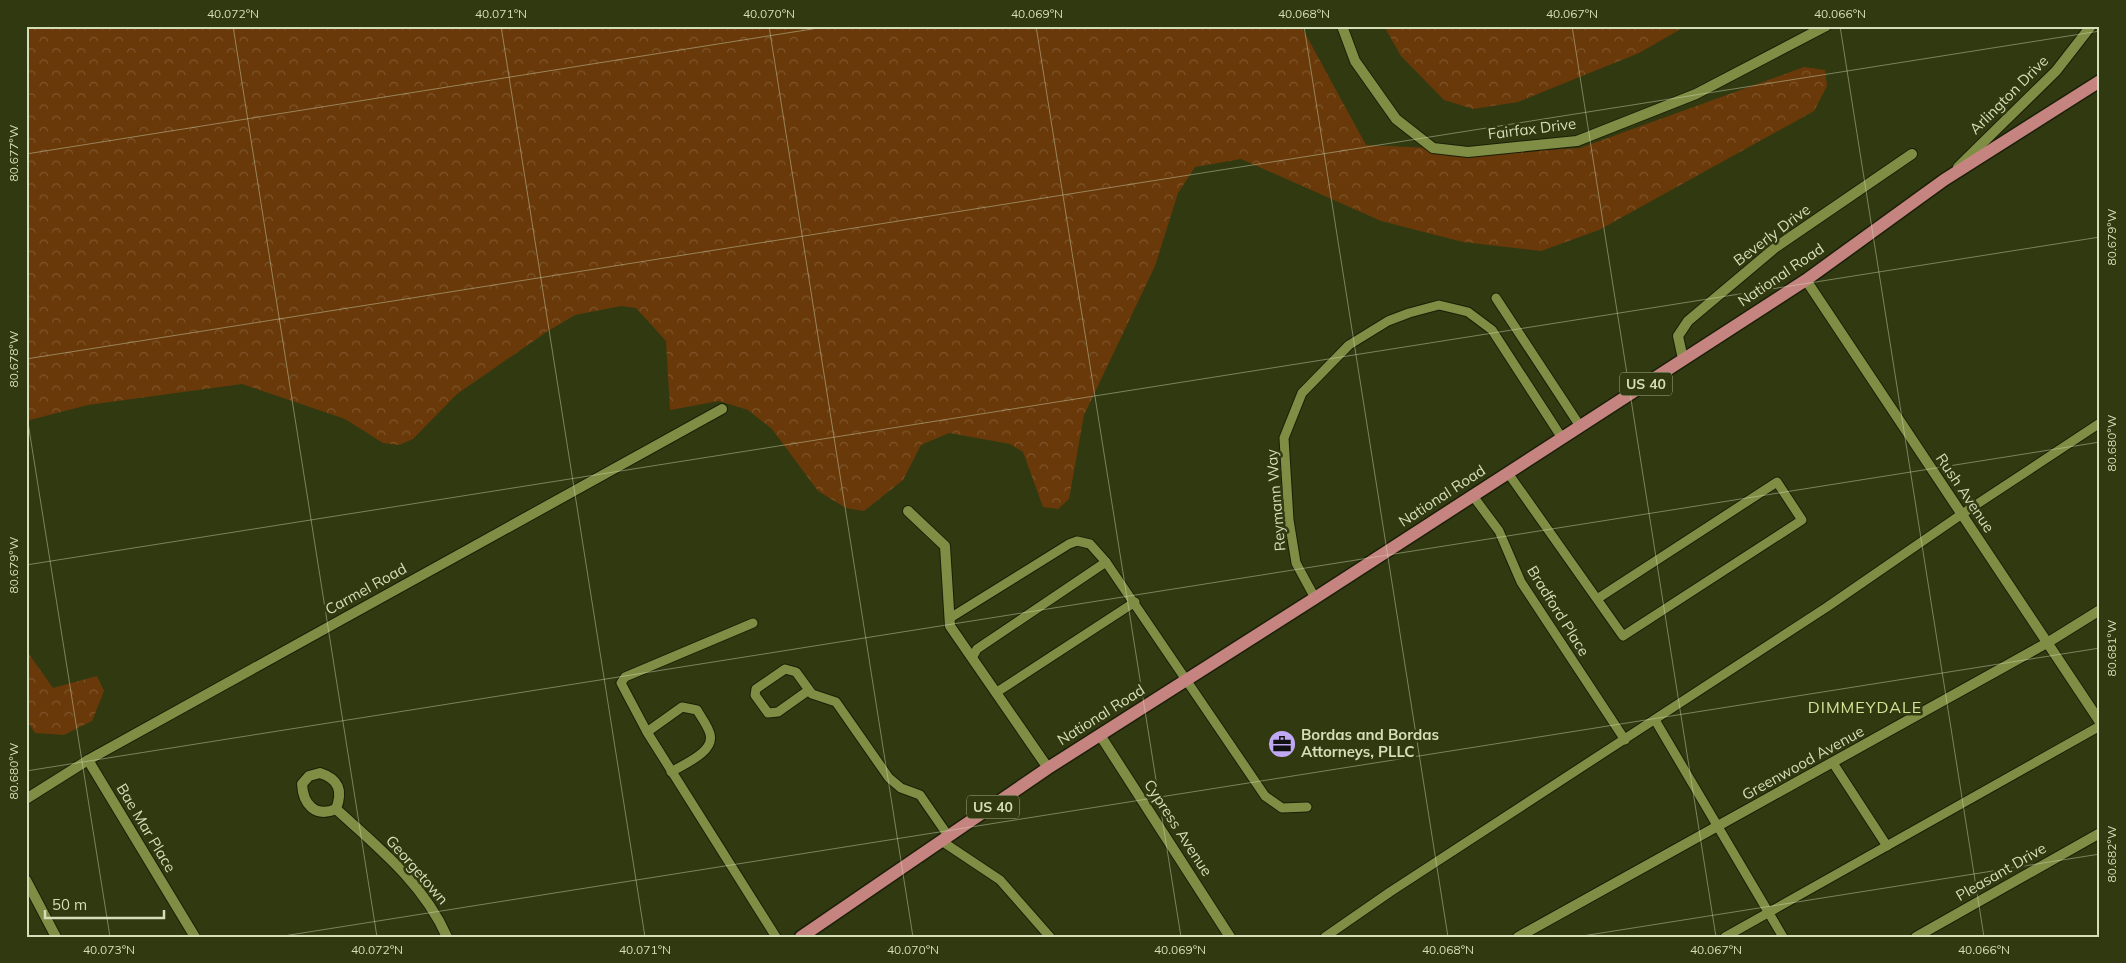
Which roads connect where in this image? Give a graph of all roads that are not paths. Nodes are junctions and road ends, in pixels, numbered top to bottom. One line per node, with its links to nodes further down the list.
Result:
1 (1342, 26): 2 (street, Fairfax Drive)
2 (1826, 26)
3 (2091, 26): 6 (street, Arlington Drive)
4 (2100, 81): 6 (main road, National Road / US 40)
5 (1912, 154): 9 (street, Beverly Drive)
6 (1944, 180): 7 (main road, National Road / US 40)
7 (1806, 280): 9 (main road, National Road / US 40); 17 (street, Rush Avenue)
8 (1496, 298): 12 (lane)
9 (1683, 359): 12 (main road, National Road / US 40)
10 (722, 409): 35 (street, Carmel Road)
11 (2100, 423): 17 (lane)
12 (1580, 426): 13 (main road, National Road / US 40)
13 (1562, 438): 14 (main road, National Road / US 40); 19 (lane, Reymann Way)
14 (1508, 473): 15 (main road, National Road / US 40); 20 (lane)
15 (1473, 496): 19 (main road, National Road / US 40); 34 (lane, Bradford Place)
16 (908, 510): 23 (street)
17 (1962, 514): 25 (street, Rush Avenue); 30 (lane)
18 (1106, 562): 21 (lane); 23 (lane); 26 (lane)
19 (1315, 598): 27 (main road, National Road / US 40)
20 (1597, 599): 20 (lane)
21 (1135, 602): 27 (lane); 29 (lane)
22 (2100, 610): 25 (street, Greenwood Avenue)
23 (950, 618): 26 (street)
24 (753, 623): 32 (lane)
25 (2047, 643): 31 (street, Rush Avenue); 36 (street, Greenwood Avenue)
26 (972, 658): 29 (street)
27 (1187, 680): 33 (main road, National Road / US 40); 40 (lane)
28 (809, 690): 28 (lane); 44 (lane)
29 (997, 692): 37 (street)
30 (1655, 720): 34 (lane); 42 (lane)
31 (2100, 724): 45 (lane)
32 (647, 732): 38 (lane); 38 (lane)
33 (1100, 735): 37 (main road, National Road / US 40); 54 (street, Cypress Avenue)
34 (1625, 740): 55 (lane)
35 (88, 760): 39 (street, Carmel Road); 49 (street, Bae Mar Place)
36 (1833, 763): 42 (street, Greenwood Avenue); 45 (lane)
37 (1048, 768): 44 (main road, National Road / US 40)
38 (671, 772): 51 (lane)
39 (26, 799)
40 (1307, 807)
41 (336, 809): 50 (street, Georgetown)
42 (1719, 827): 47 (lane); 56 (street, Greenwood Avenue)
43 (2100, 833): 59 (street, Pleasant Drive)
44 (946, 839): 52 (main road, National Road / US 40); 53 (lane)
45 (1887, 846): 47 (lane)
46 (26, 880): 48 (street)
47 (1769, 912): 57 (lane); 58 (lane)
48 (56, 937)
49 (195, 937)
50 (447, 937)
51 (776, 937)
52 (801, 937)
53 (1050, 937)
54 (1230, 937)
55 (1325, 937)
56 (1518, 937)
57 (1726, 937)
58 (1783, 937)
59 (1916, 937)

